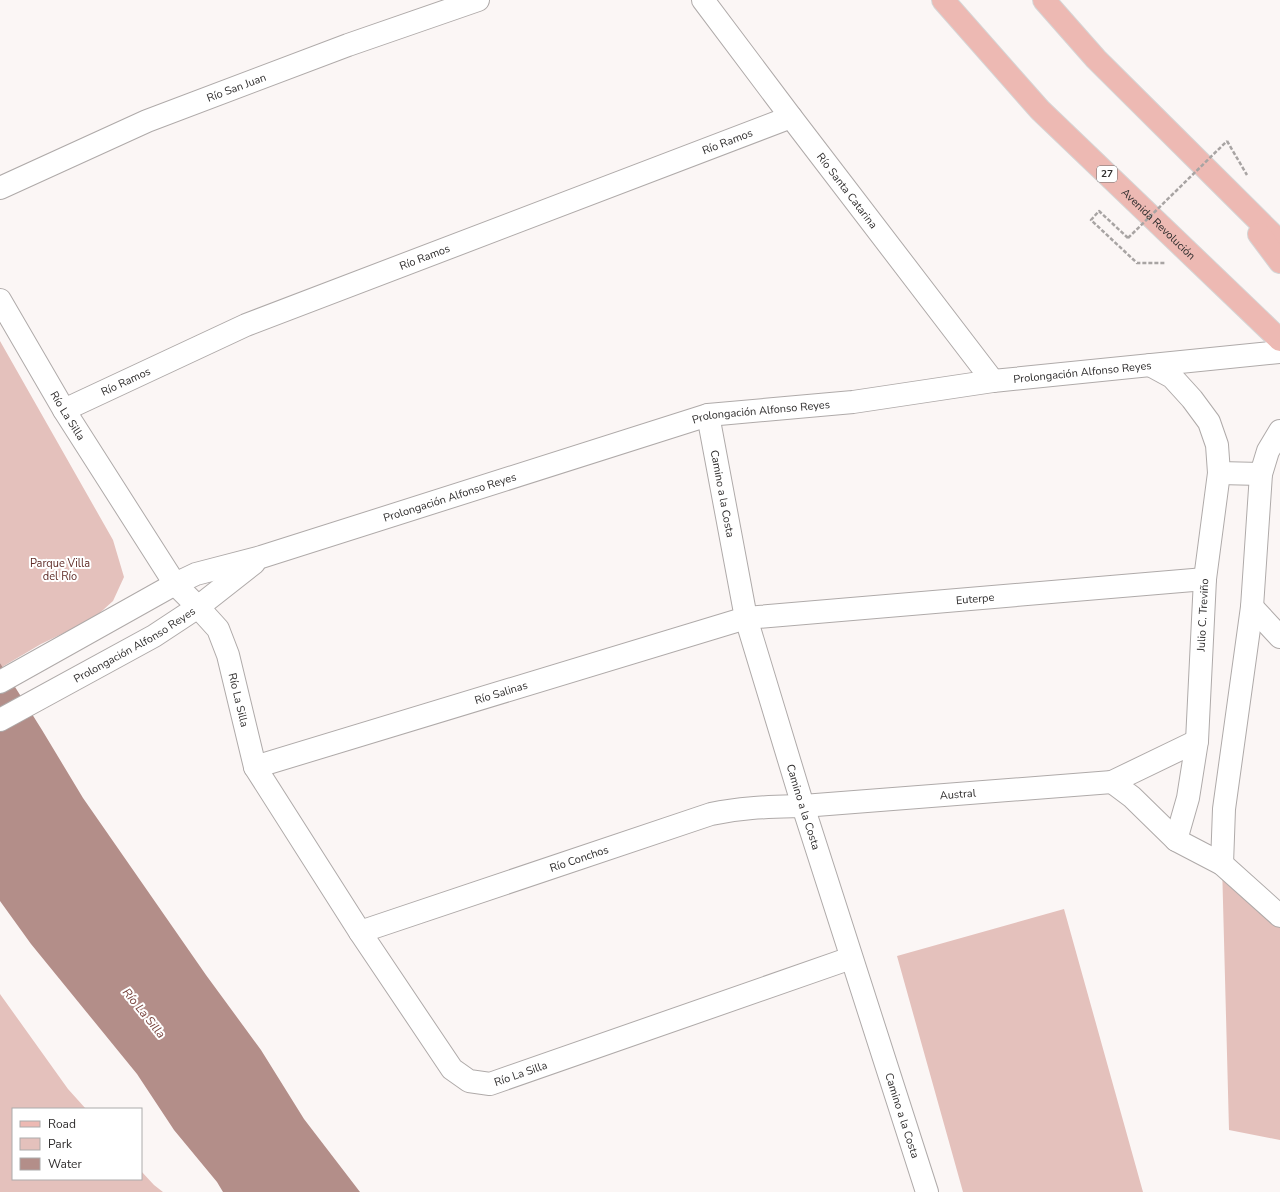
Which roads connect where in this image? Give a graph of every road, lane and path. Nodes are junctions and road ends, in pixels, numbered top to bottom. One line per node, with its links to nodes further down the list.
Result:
1 (478, 0): 7 (street, Río San Juan)
2 (703, 0): 5 (street, Río Santa Catarina)
3 (942, 0): 11 (main road, Avenida Revolución / 27)
4 (1044, 0): 8 (main road)
5 (790, 117): 16 (street, Río Santa Catarina); 17 (street, Río Ramos)
6 (1227, 141): 11 (path, bridge)
7 (0, 188)
8 (1226, 189): 9 (main road); 10 (main road)
9 (1280, 242)
10 (1280, 262)
11 (1200, 263): 13 (main road, Avenida Revolución / 27)
12 (0, 300): 17 (street, Río La Silla)
13 (1280, 340)
14 (1280, 352): 15 (street, Prolongación Alfonso Reyes)
15 (1150, 365): 16 (street, Prolongación Alfonso Reyes); 20 (street, Julio C. Treviño)
16 (993, 380): 18 (street, Prolongación Alfonso Reyes)
17 (64, 410): 24 (street, Río La Silla)
18 (708, 415): 22 (street, Prolongación Alfonso Reyes); 27 (street, Camino a la Costa)
19 (1280, 431): 21 (street)
20 (1219, 473): 21 (street); 23 (street, Julio C. Treviño)
21 (1261, 474): 26 (street)
22 (261, 557): 24 (street, Prolongación Alfonso Reyes); 25 (street, Prolongación Alfonso Reyes)
23 (1204, 579): 27 (street, Euterpe); 31 (street, Julio C. Treviño)
24 (175, 584): 25 (street, Río La Silla); 29 (street, Prolongación Alfonso Reyes)
25 (198, 607): 30 (street, Prolongación Alfonso Reyes); 32 (street, Río La Silla)
26 (1252, 607): 28 (street); 36 (street)
27 (746, 618): 32 (street, Río Salinas); 34 (street, Camino a la Costa)
28 (1280, 637)
29 (0, 682)
30 (0, 720)
31 (1197, 741): 33 (street, Austral); 35 (street, Julio C. Treviño)
32 (255, 767): 38 (street, Río La Silla)
33 (1112, 782): 34 (street, Austral); 35 (street)
34 (803, 806): 38 (street, Río Conchos); 39 (street, Camino a la Costa)
35 (1176, 840): 36 (street)
36 (1222, 864): 37 (street)
37 (1280, 916)
38 (360, 932): 39 (street, Río La Silla)
39 (851, 958): 40 (street, Camino a la Costa)
40 (927, 1192)

